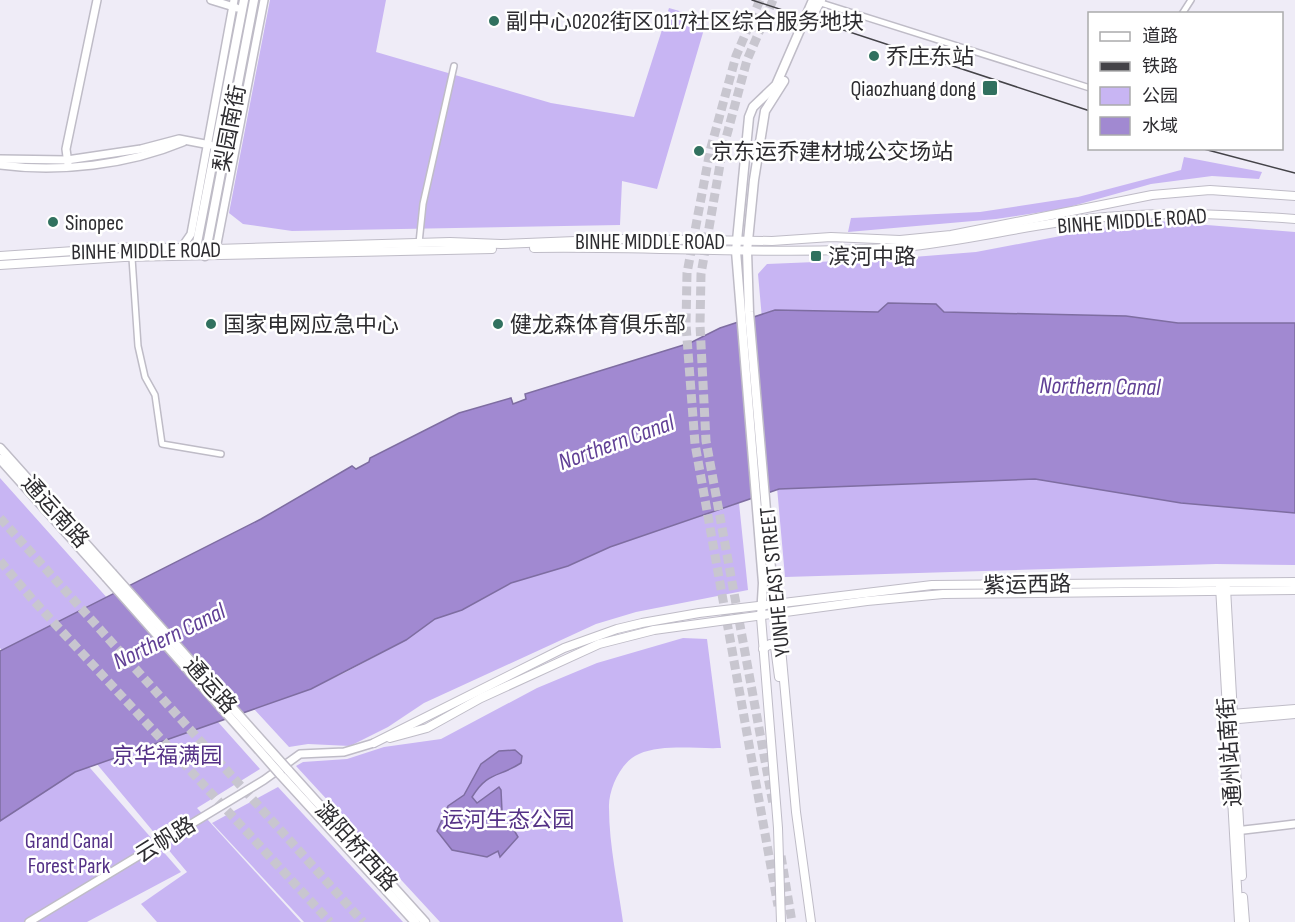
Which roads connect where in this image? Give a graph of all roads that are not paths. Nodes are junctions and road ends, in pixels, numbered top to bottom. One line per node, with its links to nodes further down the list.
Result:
1 (97, 0): 11 (street)
2 (211, 0): 6 (street)
3 (254, 0): 6 (main road, 梨园南街)
4 (264, 0): 19 (street)
5 (817, 1): 8 (street); 15 (main road, YUNHE EAST STREET); 16 (main road, YUNHE EAST STREET)
6 (241, 5): 9 (main road, 梨园南街); 22 (main road, 梨园南街)
7 (454, 66): 17 (street)
8 (1088, 88)
9 (211, 145): 11 (street); 18 (street); 22 (main road, 梨园南街)
10 (0, 159): 11 (street)
11 (68, 163): 12 (street)
12 (0, 165)
13 (1295, 196): 16 (main road, BINHE MIDDLE ROAD)
14 (1295, 219): 21 (main road, BINHE MIDDLE ROAD)
15 (737, 240): 16 (main road, BINHE MIDDLE ROAD); 17 (main road, BINHE MIDDLE ROAD); 20 (main road, YUNHE EAST STREET)
16 (749, 240): 21 (main road, YUNHE EAST STREET)
17 (419, 243): 19 (main road, BINHE MIDDLE ROAD)
18 (182, 247): 22 (main road, BINHE MIDDLE ROAD); 23 (main road, BINHE MIDDLE ROAD)
19 (216, 249): 22 (main road, BINHE MIDDLE ROAD)
20 (736, 251): 21 (main road, BINHE MIDDLE ROAD); 22 (main road, BINHE MIDDLE ROAD); 26 (main road, YUNHE EAST STREET)
21 (747, 251): 26 (main road, YUNHE EAST STREET)
22 (200, 252): 24 (main road, BINHE MIDDLE ROAD)
23 (0, 256)
24 (132, 258): 25 (main road, BINHE MIDDLE ROAD); 28 (street)
25 (0, 265)
26 (745, 313): 31 (main road, YUNHE EAST STREET)
27 (0, 448): 30 (main road, 通运南路)
28 (221, 454)
29 (0, 459): 30 (main road, 通运南路)
30 (109, 575): 45 (main road, 通运路, bridge)
31 (768, 581): 35 (main road, YUNHE EAST STREET); 36 (main road, YUNHE EAST STREET)
32 (1295, 582): 33 (main road, 紫运西路)
33 (1223, 586): 34 (main road, 紫运西路); 35 (main road, 紫运西路); 37 (main road, 紫运西路); 43 (main road, 通州站南街)
34 (1295, 590)
35 (776, 604): 36 (main road, 紫运西路); 37 (main road, YUNHE EAST STREET)
36 (761, 606): 38 (main road, YUNHE EAST STREET); 44 (main road, 紫运西路)
37 (778, 615): 38 (main road, 紫运西路); 40 (main road, YUNHE EAST STREET)
38 (761, 617): 39 (main road, YUNHE EAST STREET); 44 (main road, 紫运西路)
39 (763, 649): 40 (main road); 51 (main road, YUNHE EAST STREET)
40 (784, 690): 52 (main road, YUNHE EAST STREET)
41 (1295, 709): 43 (main road)
42 (1295, 714): 43 (main road)
43 (1230, 717): 47 (main road, 通州站南街)
44 (374, 742): 48 (street, 云帆路)
45 (284, 772): 49 (main road, 潞阳桥西路); 50 (main road, 潞阳桥西路)
46 (1295, 824): 47 (street)
47 (1238, 831): 53 (main road, 通州站南街); 54 (main road, 通州站南街)
48 (29, 922)
49 (415, 922)
50 (425, 922)
51 (781, 922)
52 (811, 922)
53 (1239, 922)
54 (1245, 922)

